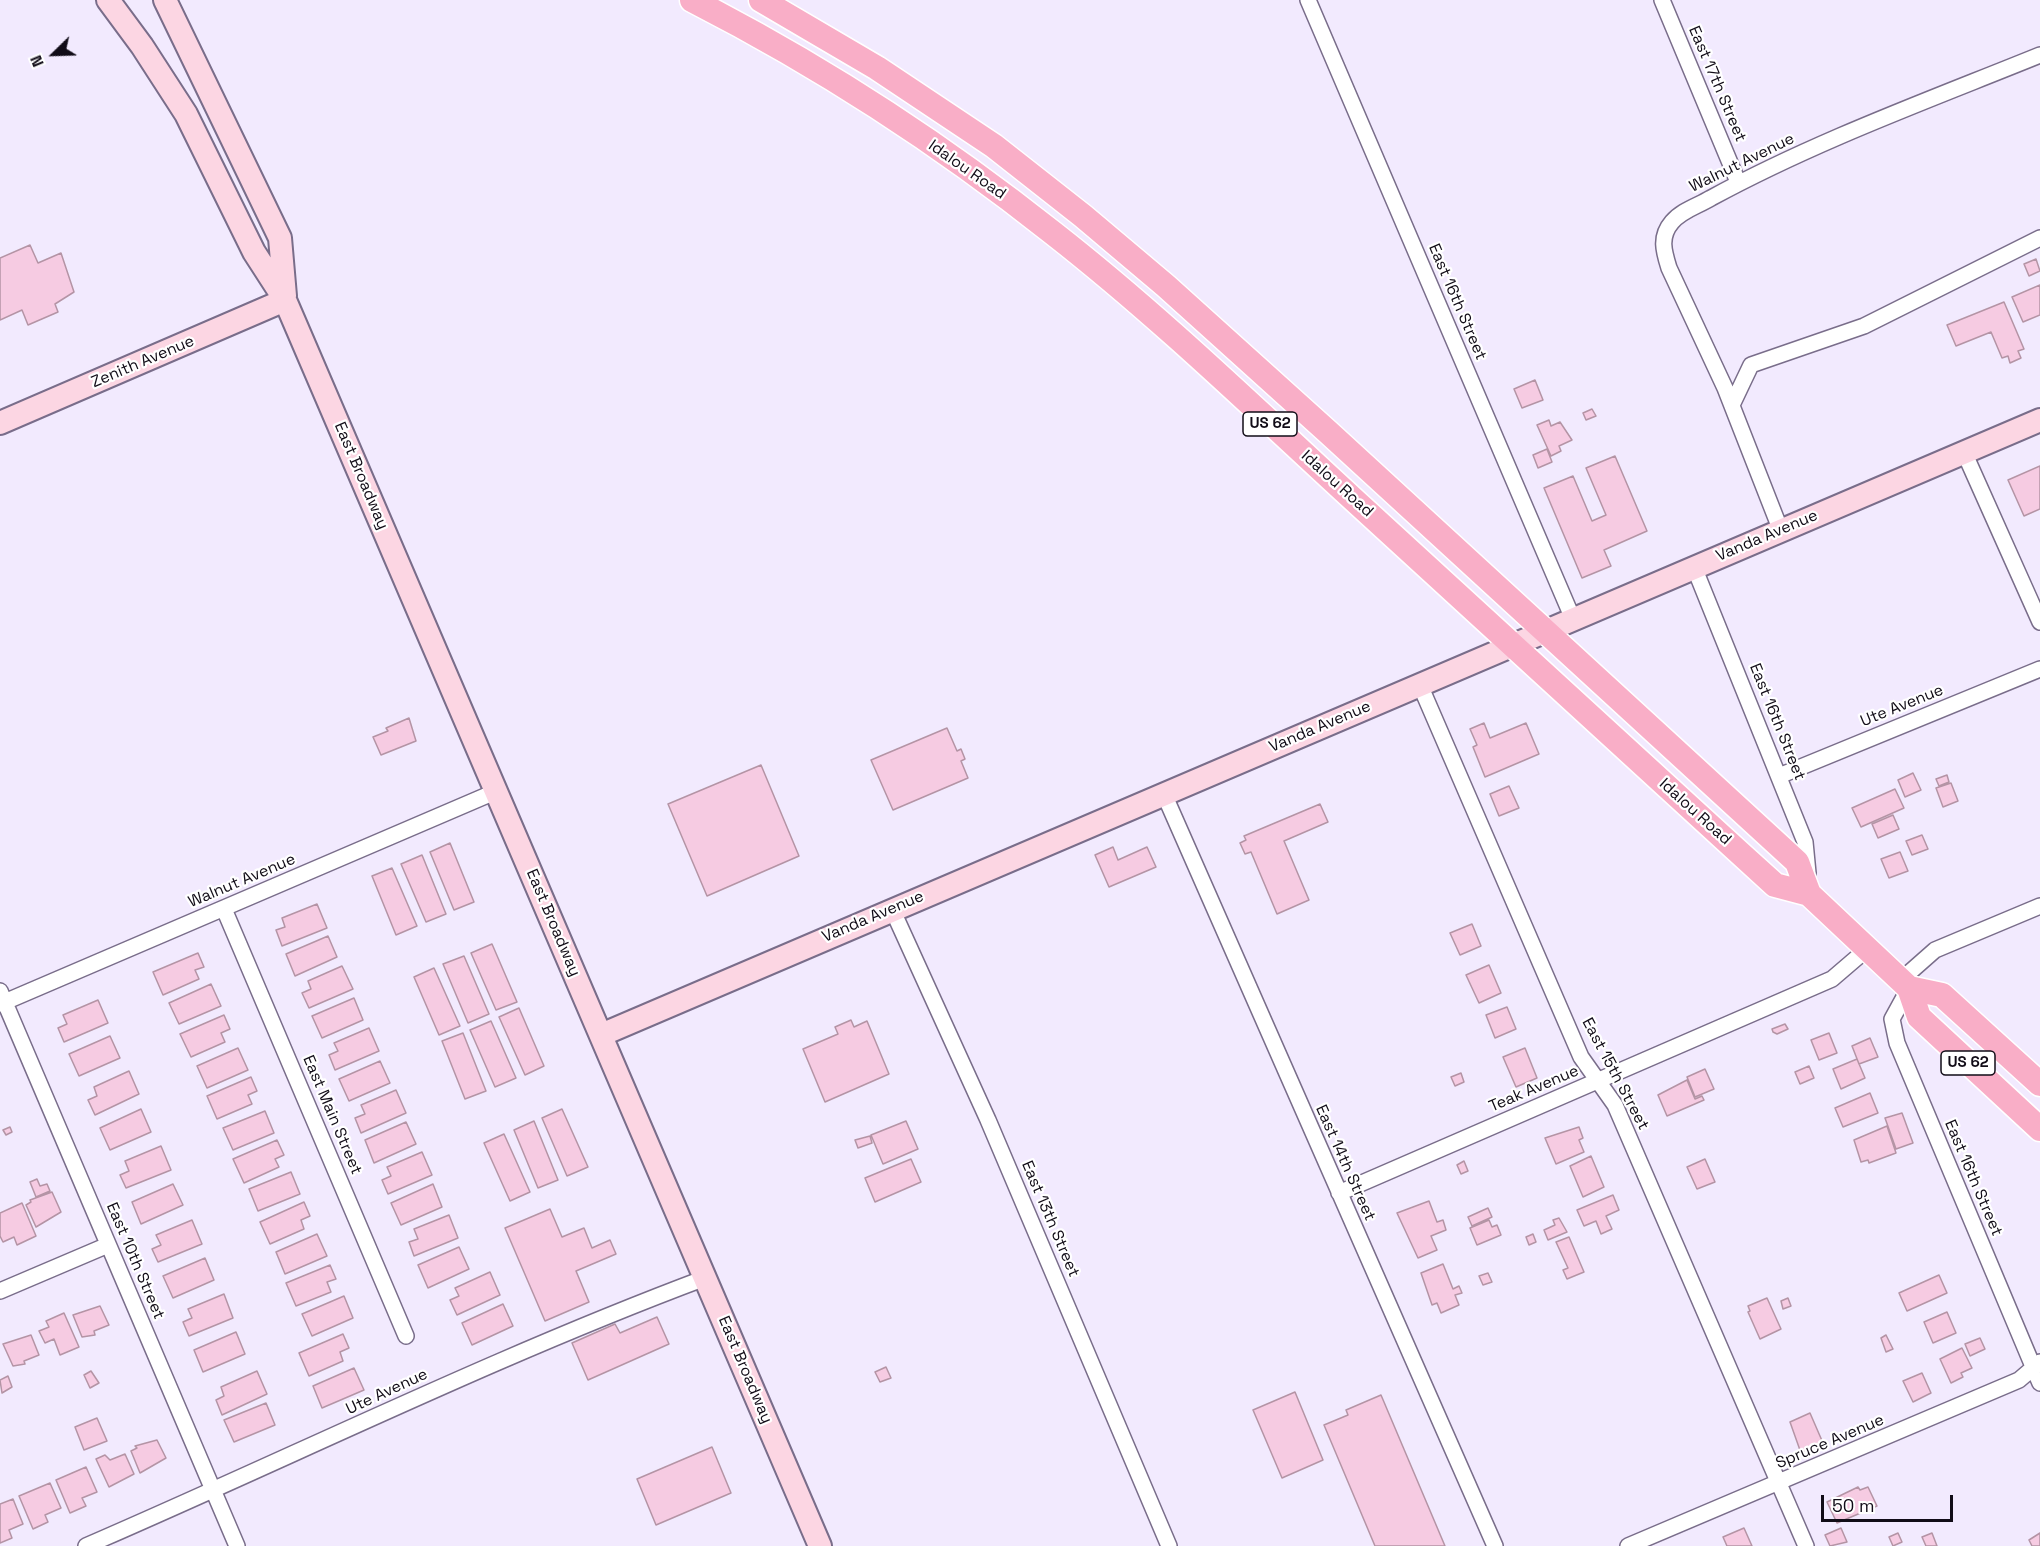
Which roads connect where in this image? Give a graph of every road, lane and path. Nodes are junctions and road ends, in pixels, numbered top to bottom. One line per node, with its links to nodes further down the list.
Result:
1 (108, 0): 10 (main road, East Broadway)
2 (165, 0): 10 (main road, East Broadway)
3 (692, 0): 20 (main road, Idalou Road / US 62)
4 (761, 0): 19 (main road, Idalou Road / US 62)
5 (1308, 0): 17 (street, East 16th Street)
6 (1662, 0): 8 (street, East 17th Street)
7 (2040, 55): 8 (street, Walnut Avenue)
8 (1738, 182): 11 (street, Walnut Avenue)
9 (2040, 238): 11 (street)
10 (285, 300): 13 (main road, Zenith Avenue); 24 (main road, East Broadway)
11 (1732, 405): 15 (street, Walnut Avenue)
12 (2040, 420): 14 (main road, Vanda Avenue)
13 (0, 423)
14 (1964, 452): 15 (main road, Vanda Avenue); 18 (street)
15 (1781, 531): 16 (main road, Vanda Avenue)
16 (1694, 567): 17 (main road, Vanda Avenue); 23 (street, East 16th Street)
17 (1573, 619): 19 (main road, Vanda Avenue)
18 (2040, 622)
19 (1544, 631): 20 (main road, Vanda Avenue); 26 (main road, Idalou Road / US 62)
20 (1512, 644): 22 (main road, Vanda Avenue); 26 (main road, Idalou Road / US 62)
21 (2040, 669): 23 (street, Ute Avenue)
22 (1420, 685): 25 (main road, Vanda Avenue); 34 (street, East 15th Street)
23 (1779, 776): 26 (street, East 16th Street)
24 (497, 791): 28 (street, Walnut Avenue); 33 (main road, East Broadway)
25 (1164, 794): 29 (main road, Vanda Avenue); 37 (street, East 14th Street)
26 (1809, 894): 30 (main road, Idalou Road / US 62)
27 (2040, 906): 31 (street)
28 (224, 909): 32 (street, Walnut Avenue); 41 (street, East Main Street)
29 (892, 909): 33 (main road, Vanda Avenue); 48 (street, East 13th Street)
30 (1867, 949): 31 (main road, Idalou Road / US 62); 34 (street, Teak Avenue)
31 (1905, 984): 35 (main road, US 62); 36 (main road, Idalou Road / US 62); 42 (street, East 16th Street)
32 (2, 999): 38 (street, East 10th Street)
33 (601, 1035): 39 (main road, East Broadway)
34 (1598, 1082): 37 (street, Teak Avenue); 43 (street, East 15th Street)
35 (2040, 1084)
36 (2040, 1129)
37 (1339, 1193): 49 (street, East 14th Street)
38 (108, 1245): 40 (street); 44 (street, East 10th Street)
39 (705, 1278): 44 (street, Ute Avenue); 47 (main road, East Broadway)
40 (0, 1291)
41 (406, 1336)
42 (2038, 1371): 43 (street, Spruce Avenue)
43 (1780, 1482): 50 (street, Spruce Avenue); 51 (street, East 15th Street)
44 (214, 1491): 45 (street, Ute Avenue); 46 (street, East 10th Street)
45 (86, 1546)
46 (237, 1546)
47 (820, 1546)
48 (1169, 1546)
49 (1495, 1546)
50 (1628, 1546)
51 (1806, 1546)

